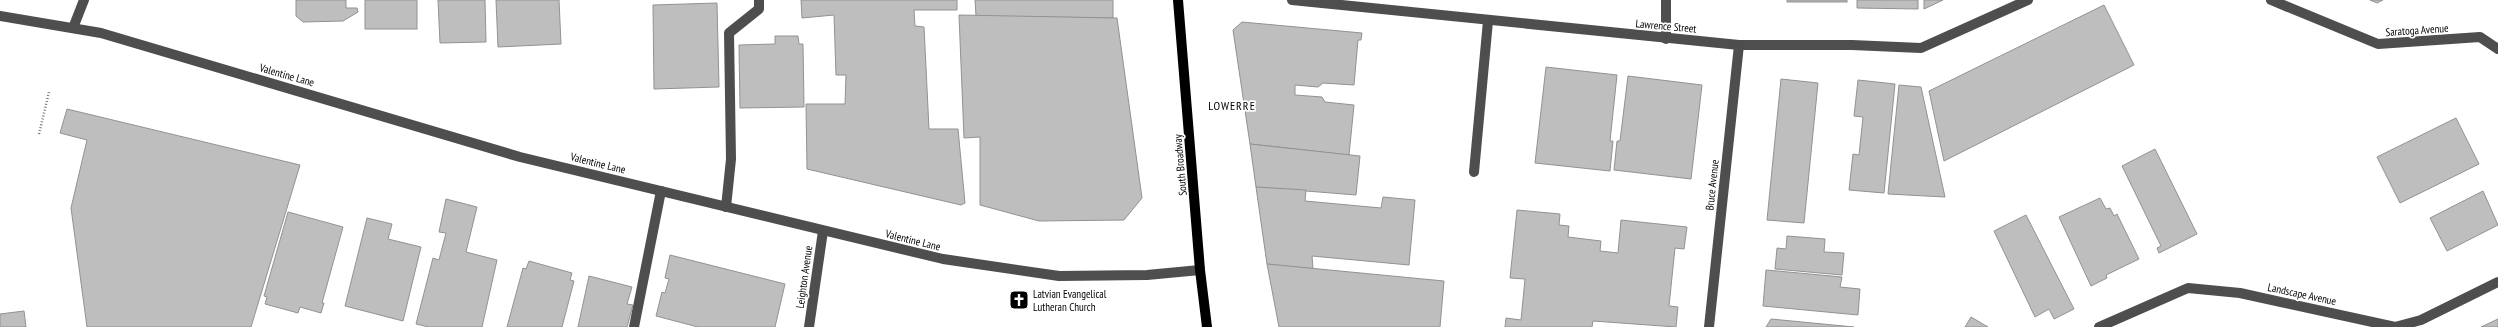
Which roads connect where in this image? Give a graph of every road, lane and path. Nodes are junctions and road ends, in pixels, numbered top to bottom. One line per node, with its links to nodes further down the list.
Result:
1 (84, 0): 10 (street)
2 (759, 0): 18 (street)
3 (1178, 0): 20 (main road, South Broadway)
4 (1292, 0): 9 (street, Lawrence Street)
5 (1666, 0): 11 (street)
6 (2028, 0): 12 (street, Lawrence Street)
7 (2271, 0): 13 (street, Saratoga Avenue)
8 (0, 16): 10 (street, Valentine Lane)
9 (1488, 20): 11 (street, Lawrence Street); 16 (street)
10 (73, 28): 17 (street, Valentine Lane)
11 (1666, 39): 12 (street, Lawrence Street)
12 (1739, 45): 25 (street, Bruce Avenue)
13 (2498, 49)
14 (49, 92): 15 (path)
15 (39, 134)
16 (1474, 172)
17 (661, 191): 18 (street, Valentine Lane); 22 (street)
18 (726, 207): 19 (street, Valentine Lane)
19 (823, 231): 20 (street, Valentine Lane); 23 (street, Leighton Avenue)
20 (1200, 270): 24 (main road, South Broadway)
21 (2498, 282): 26 (street, Landscape Avenue)
22 (634, 327)
23 (809, 327)
24 (1208, 327)
25 (1709, 327)
26 (2099, 327)

